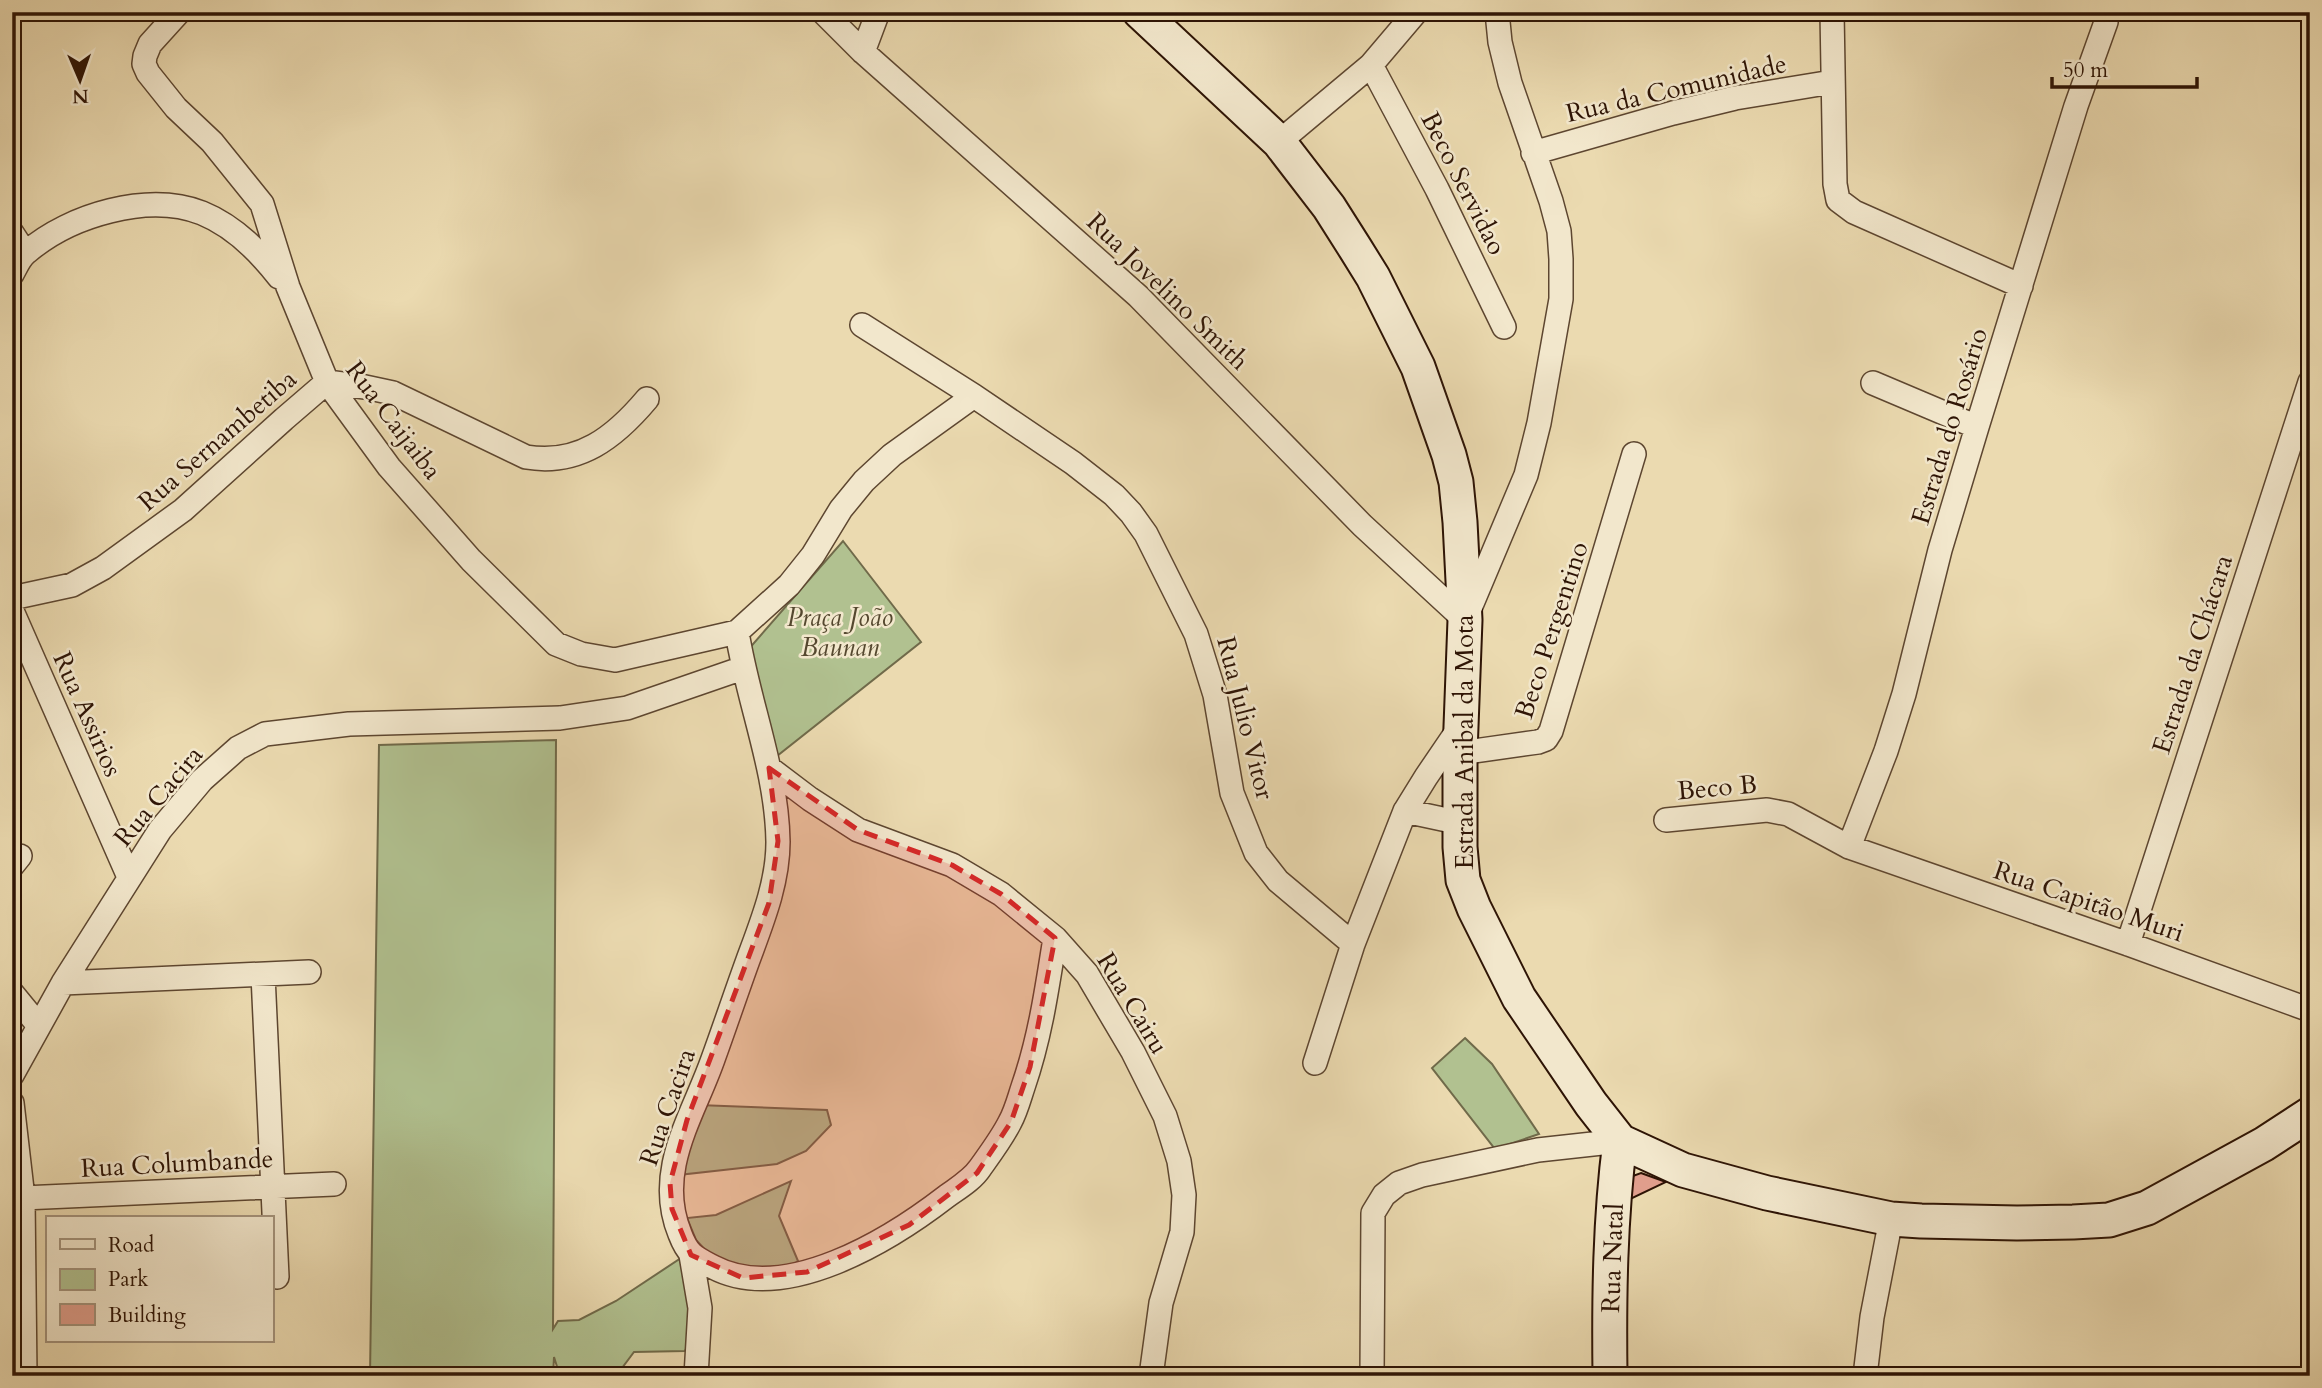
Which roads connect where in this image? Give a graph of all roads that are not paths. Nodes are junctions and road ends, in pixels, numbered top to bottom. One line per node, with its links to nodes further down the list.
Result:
1 (179, 12): 18 (street, Rua Caijaiba)
2 (823, 12): 9 (street, Rua Jovelino Smith)
3 (878, 12): 9 (street)
4 (1140, 12): 12 (street, Estrada Anibal da Mota)
5 (1416, 12): 10 (street)
6 (1497, 12): 13 (street)
7 (1832, 12): 11 (street)
8 (2106, 22): 17 (street, Estrada do Rosário)
9 (863, 52): 30 (street, Rua Jovelino Smith)
10 (1371, 65): 12 (street); 20 (street, Beco Servidao)
11 (1832, 82): 13 (street, Rua da Comunidade); 17 (street)
12 (1279, 142): 30 (street, Estrada Anibal da Mota)
13 (1533, 153): 30 (street)
14 (12, 233): 15 (street)
15 (25, 253): 16 (street); 18 (street)
16 (12, 274)
17 (2021, 286): 26 (street, Estrada do Rosário)
18 (288, 287): 21 (street, Rua Caijaiba)
19 (862, 325): 24 (street, Rua Julio Vitor)
20 (1504, 327)
21 (327, 382): 25 (street, Rua Sernambetiba); 28 (street, Rua Sernambetiba); 31 (street, Rua Caijaiba)
22 (2310, 382): 42 (street, Estrada da Chácara)
23 (1872, 383): 26 (street)
24 (974, 396): 31 (street); 41 (street, Rua Julio Vitor)
25 (647, 399)
26 (1977, 427): 38 (street, Estrada do Rosário)
27 (1634, 454): 33 (street, Beco Pergentino)
28 (12, 598)
29 (12, 611): 39 (street, Rua Assirios)
30 (1465, 620): 33 (street, Estrada Anibal da Mota)
31 (737, 632): 32 (street, Rua Cacira)
32 (743, 668): 34 (street, Rua Cacira); 39 (street, Rua Cacira)
33 (1462, 738): 35 (street); 37 (street, Estrada Anibal da Mota)
34 (769, 768): 40 (street, Rua Cairu); 58 (street, Rua Cacira)
35 (1405, 811): 37 (street); 41 (street)
36 (1666, 820): 38 (street, Beco B)
37 (1461, 823): 53 (street, Estrada Anibal da Mota)
38 (1849, 847): 42 (street, Rua Capitão Muri)
39 (129, 877): 45 (street, Rua Cacira)
40 (1055, 938): 58 (street); 62 (street, Rua Cairu)
41 (1353, 944): 49 (street)
42 (2128, 944): 47 (street, Rua Capitão Muri)
43 (309, 972): 44 (street)
44 (263, 975): 45 (street); 55 (street)
45 (62, 983): 48 (street, Rua Cacira)
46 (12, 993): 48 (street)
47 (2310, 1010)
48 (39, 1026): 50 (street, Rua Cacira)
49 (1315, 1063)
50 (12, 1074)
51 (12, 1102): 56 (street)
52 (2310, 1114): 57 (street, Estrada Anibal da Mota)
53 (1620, 1141): 57 (street, Estrada Anibal da Mota); 63 (street); 64 (street, Rua Natal)
54 (334, 1184): 55 (street, Rua Columbande)
55 (272, 1187): 56 (street, Rua Columbande); 59 (street)
56 (23, 1198): 60 (street)
57 (1891, 1219): 65 (street)
58 (691, 1255): 61 (street, Rua Cacira)
59 (277, 1277)
60 (24, 1376)
61 (696, 1376)
62 (1151, 1376)
63 (1372, 1376)
64 (1610, 1376)
65 (1865, 1376)

